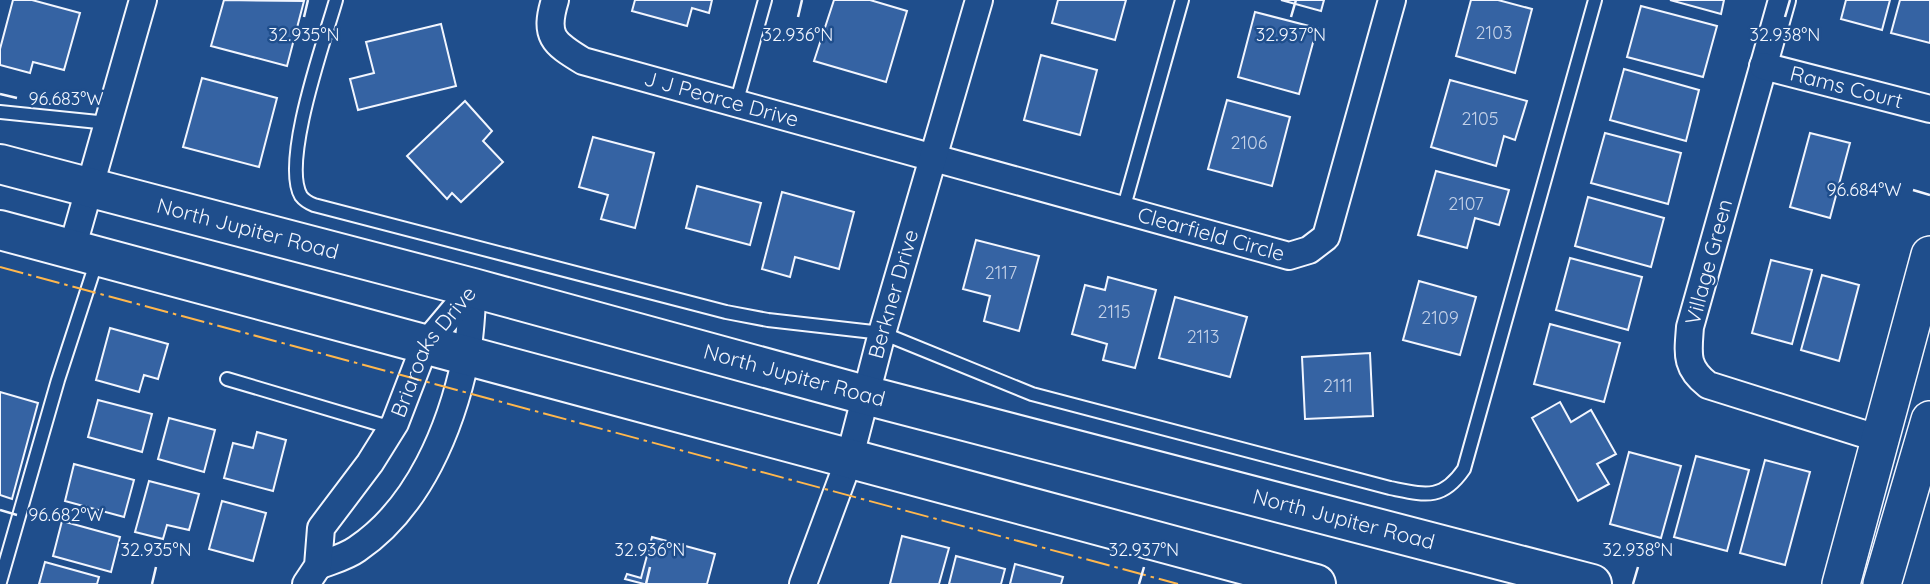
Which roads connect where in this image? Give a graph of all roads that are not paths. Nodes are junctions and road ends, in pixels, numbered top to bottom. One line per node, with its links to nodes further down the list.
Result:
1 (143, 0): 14 (street)
2 (336, 0): 23 (lane)
3 (555, 0): 11 (street, J J Pearce Drive)
4 (765, 0): 11 (lane)
5 (979, 0): 15 (street, Berkner Drive)
6 (1182, 0): 18 (lane)
7 (1392, 0): 18 (street, Clearfield Circle)
8 (1595, 0): 23 (lane)
9 (1782, 0): 10 (street, Village Green)
10 (1763, 66): 12 (street, Rams Court); 30 (street, Village Green)
11 (736, 104): 15 (street, J J Pearce Drive)
12 (1930, 109)
13 (0, 112): 14 (lane)
14 (108, 123): 17 (street)
15 (935, 159): 18 (street, Clearfield Circle); 23 (street, Berkner Drive)
16 (0, 164): 17 (main road, North Jupiter Road)
17 (89, 188): 20 (street); 22 (main road, North Jupiter Road)
18 (1123, 210)
19 (0, 230): 20 (main road)
20 (85, 253): 24 (main road); 33 (lane)
21 (1930, 255): 30 (street)
22 (473, 288): 24 (street, Briaroaks Drive); 25 (street, Briaroaks Drive); 27 (main road, North Jupiter Road)
23 (882, 333): 27 (street, Berkner Drive)
24 (425, 345): 25 (main road); 29 (street, Briaroaks Drive)
25 (467, 357): 31 (main road); 32 (street, Briaroaks Drive)
26 (227, 379): 29 (lane)
27 (864, 396): 31 (street, Berkner Drive); 36 (main road, North Jupiter Road)
28 (1930, 420): 38 (street)
29 (392, 428): 32 (street, Briaroaks Drive)
30 (1880, 439): 37 (street)
31 (849, 460): 34 (street, Berkner Drive); 35 (main road)
32 (312, 575)
33 (0, 582)
34 (803, 584)
35 (1316, 584)
36 (1591, 584)
37 (1840, 584)
38 (1882, 584)

